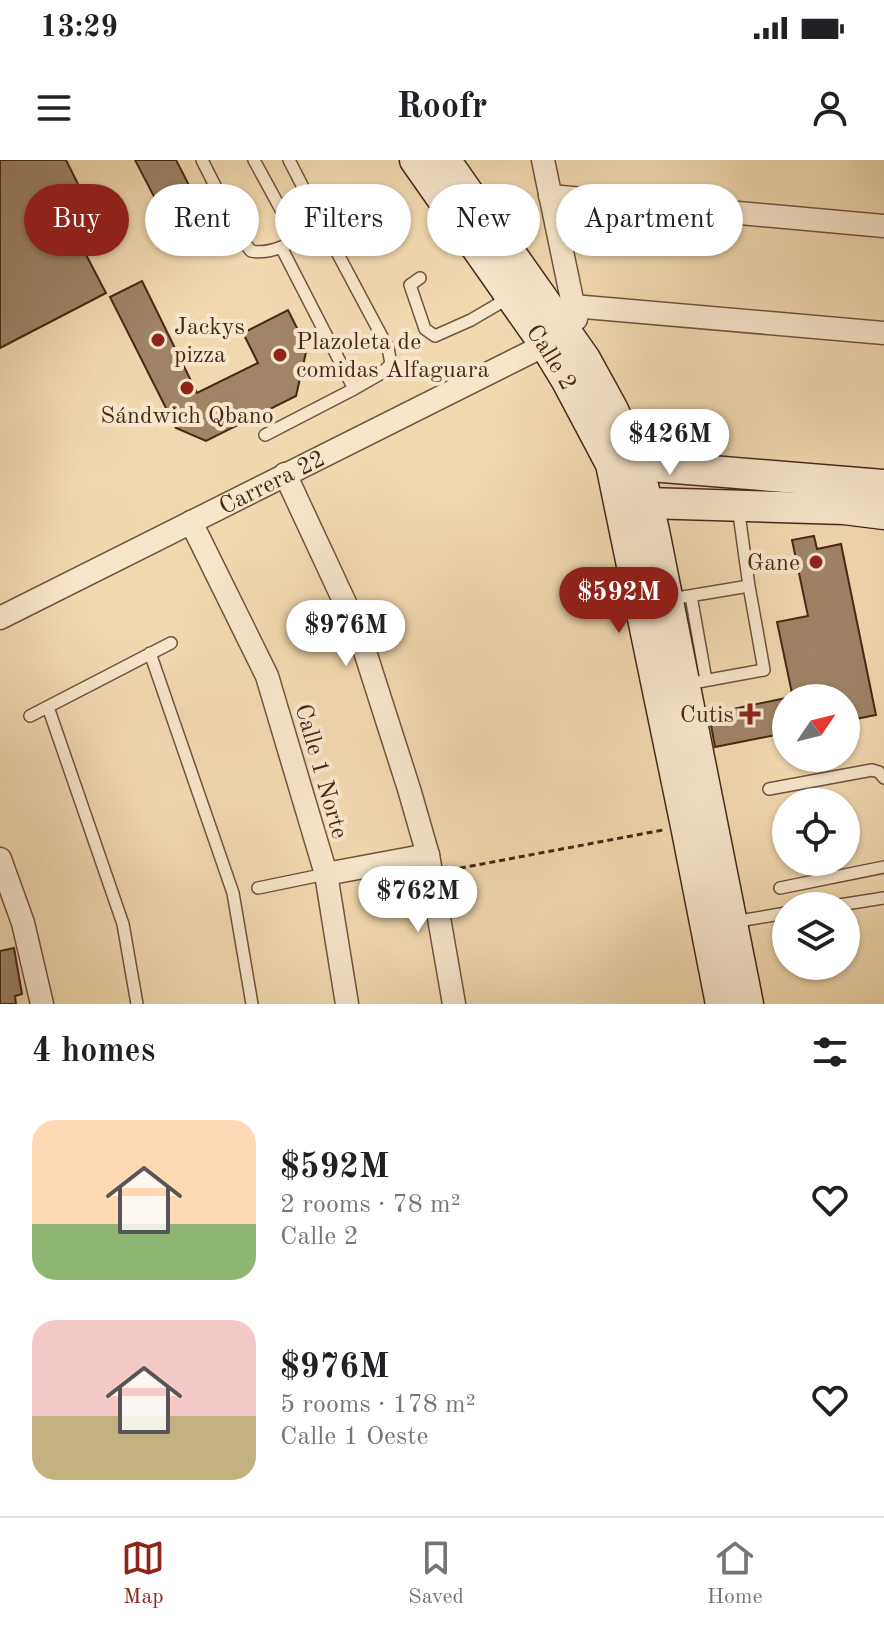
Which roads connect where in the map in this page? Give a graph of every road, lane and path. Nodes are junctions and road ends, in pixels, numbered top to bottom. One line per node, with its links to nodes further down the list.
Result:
1 (202, 160): 11 (lane)
2 (254, 160): 9 (lane)
3 (289, 160): 7 (lane)
4 (415, 160): 15 (main road, Calle 2)
5 (445, 160): 19 (main road, Calle 2)
6 (543, 160): 8 (street)
7 (301, 184)
8 (550, 196): 10 (street); 16 (street)
9 (275, 199)
10 (884, 226)
11 (275, 249)
12 (286, 256): 20 (lane)
13 (339, 256): 20 (lane)
14 (420, 278): 15 (lane)
15 (510, 296): 18 (main road, Calle 2)
16 (573, 306): 17 (street); 19 (street)
17 (884, 333)
18 (545, 345): 23 (street, Carrera 22); 30 (main road, Calle 2)
19 (585, 359): 22 (main road, Calle 2)
20 (354, 389): 21 (lane)
21 (265, 435)
22 (638, 465): 24 (main road); 25 (main road, Calle 2)
23 (285, 474): 28 (street, Carrera 22); 40 (street)
24 (884, 485)
25 (647, 503): 26 (main road); 30 (main road, Calle 2)
26 (738, 507): 27 (main road); 29 (lane)
27 (884, 514)
28 (191, 522): 31 (street, Carrera 22); 43 (street, Calle 1 Norte)
29 (749, 586): 30 (lane); 34 (lane)
30 (667, 600): 34 (main road, Calle 2); 39 (main road, Calle 2)
31 (0, 618)
32 (171, 643): 33 (lane)
33 (150, 653): 35 (lane); 52 (lane)
34 (696, 682): 49 (main road, Calle 2)
35 (48, 707): 36 (lane); 51 (lane)
36 (30, 716)
37 (884, 778): 38 (lane)
38 (769, 789)
39 (686, 826): 40 (path); 55 (main road, Calle 2)
40 (428, 855): 43 (street); 54 (street)
41 (0, 859): 50 (street)
42 (884, 867): 45 (lane)
43 (326, 874): 44 (lane); 53 (street, Calle 1 Norte)
44 (258, 888)
45 (780, 888)
46 (884, 898): 47 (lane)
47 (860, 902)
48 (772, 915): 49 (lane)
49 (732, 922): 56 (main road, Calle 2)
50 (42, 1004)
51 (137, 1004)
52 (252, 1004)
53 (347, 1004)
54 (454, 1004)
55 (721, 1004)
56 (748, 1004)

